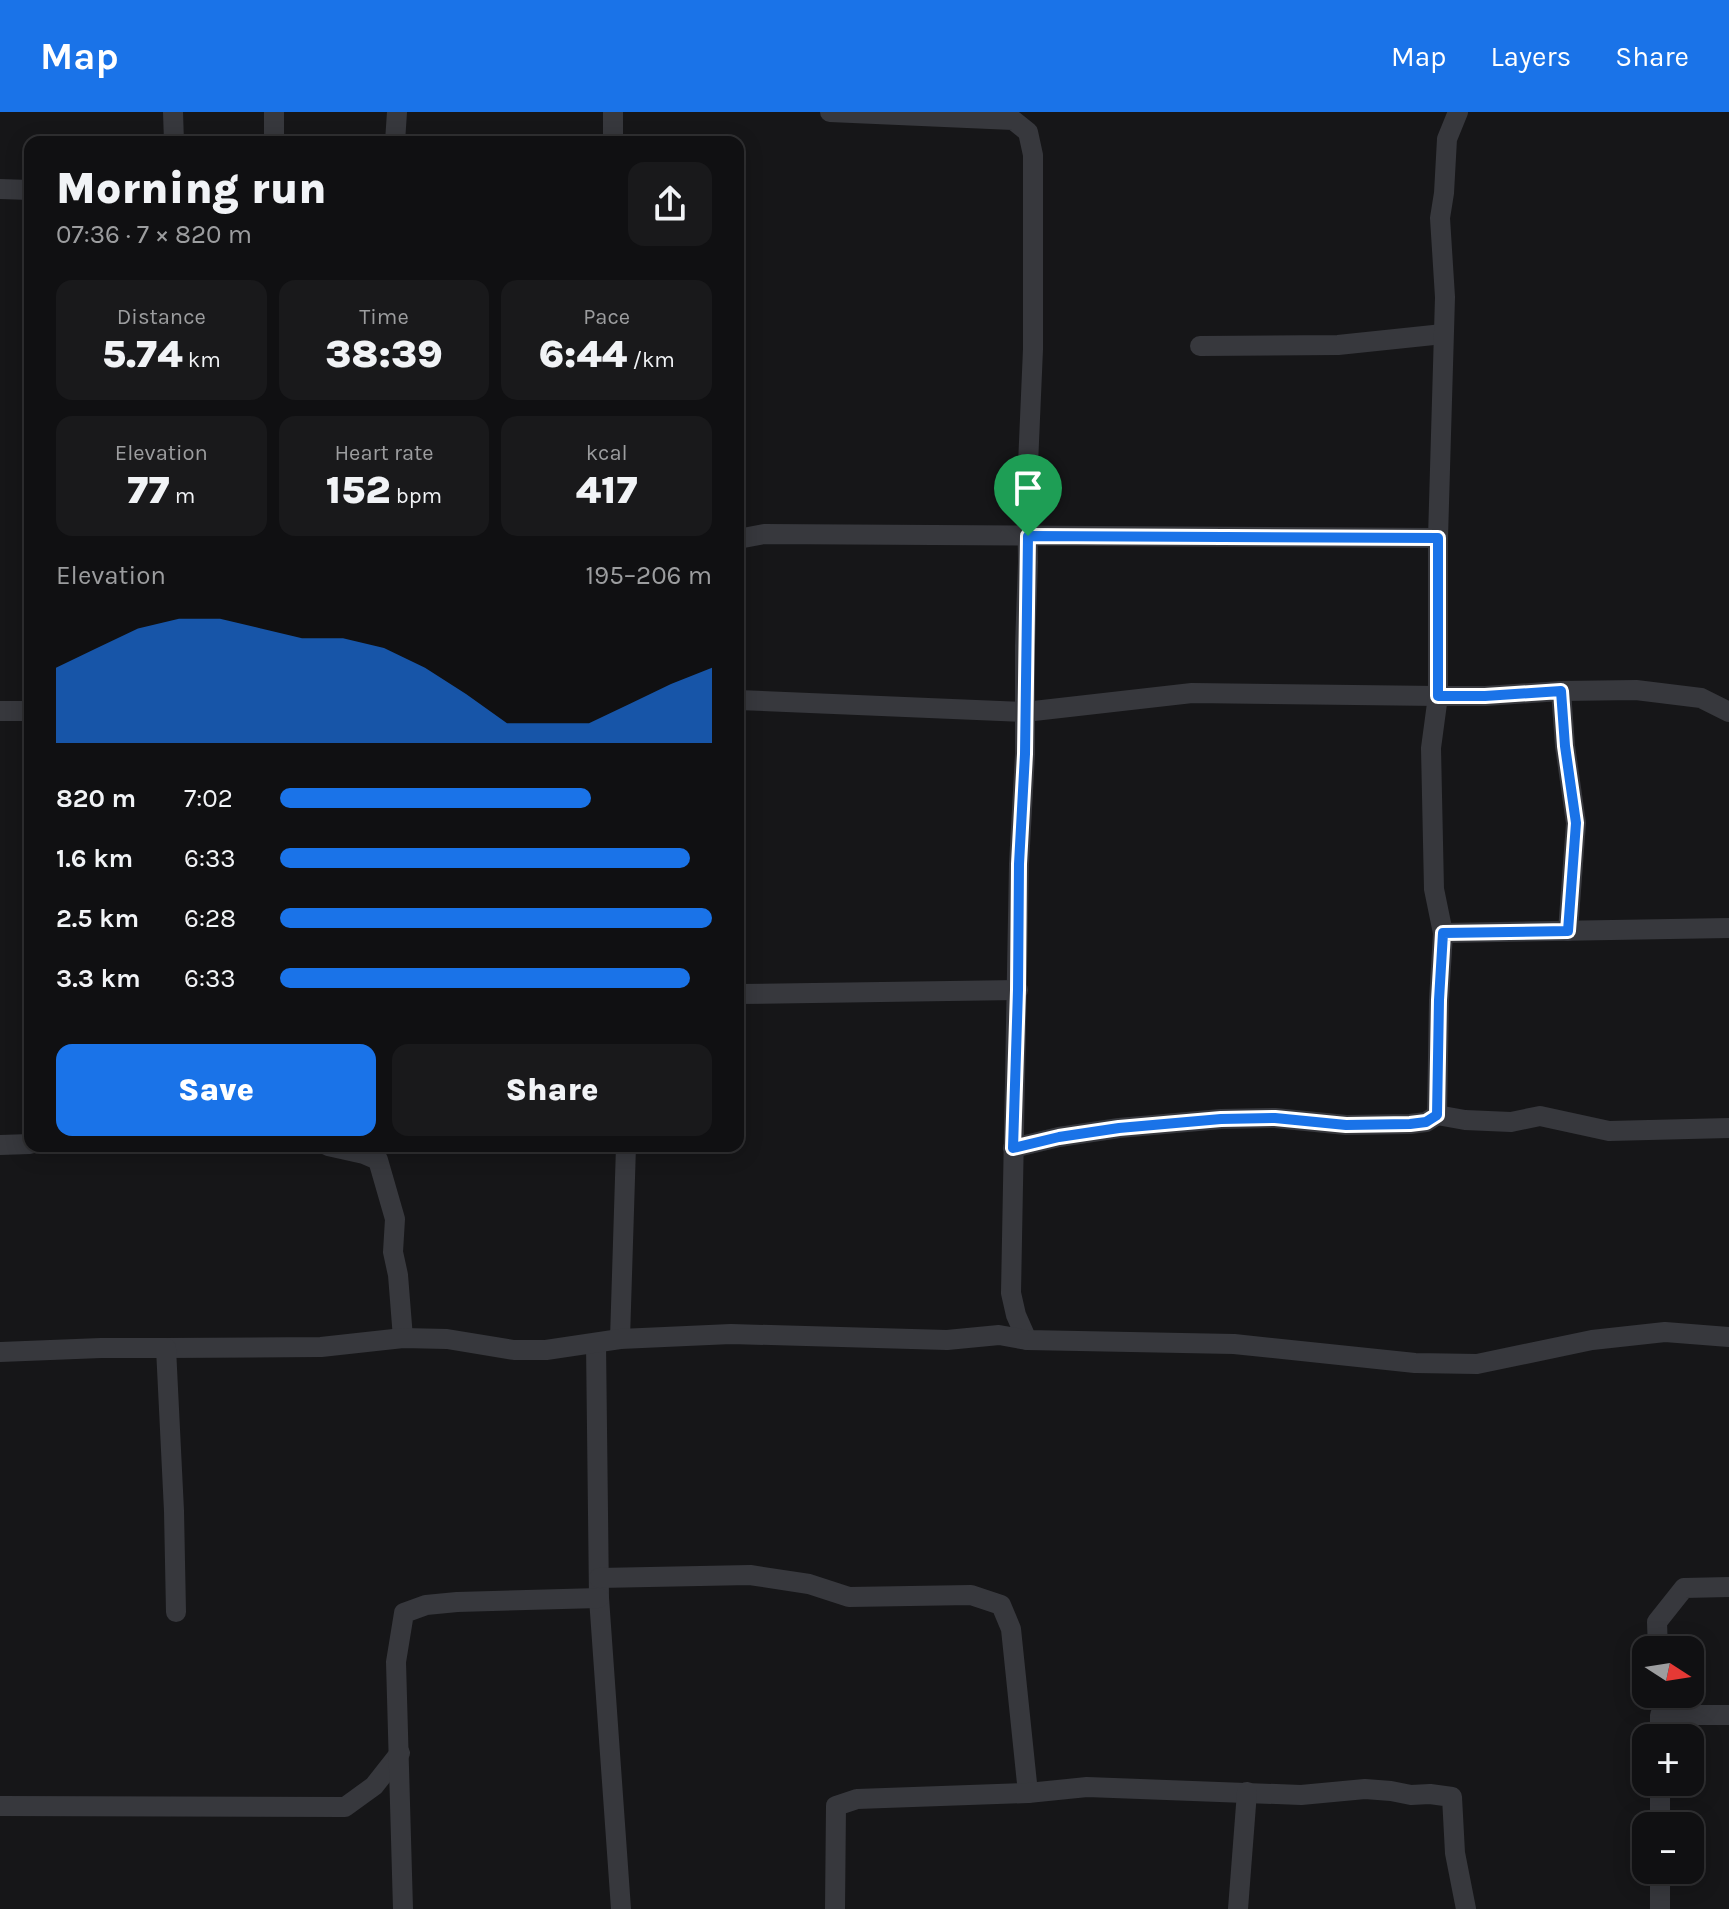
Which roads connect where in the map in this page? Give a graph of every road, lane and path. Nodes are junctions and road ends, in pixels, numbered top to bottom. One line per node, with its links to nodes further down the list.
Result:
1 (173, 112): 7 (street)
2 (274, 112): 8 (street)
3 (397, 112): 9 (street)
4 (613, 112): 10 (street)
5 (830, 112): 15 (street)
6 (1458, 112): 13 (street)
7 (174, 136)
8 (274, 136)
9 (395, 136)
10 (613, 136)
11 (0, 189): 12 (street)
12 (24, 190)
13 (1443, 334): 14 (street); 17 (street)
14 (1200, 346)
15 (1028, 536): 16 (street); 17 (street); 24 (street)
16 (744, 538)
17 (1438, 538): 19 (street)
18 (1561, 691): 19 (street); 21 (street); 26 (street)
19 (1438, 696): 24 (street); 27 (street)
20 (744, 700): 24 (street)
21 (1727, 709)
22 (0, 711): 23 (street)
23 (24, 711)
24 (1025, 712): 28 (street)
25 (1729, 928): 26 (street)
26 (1568, 931): 27 (street)
27 (1443, 933): 30 (street)
28 (1018, 990): 29 (street); 34 (street)
29 (744, 994)
30 (1437, 1115): 31 (street); 34 (street)
31 (1729, 1128)
32 (24, 1144): 33 (street)
33 (0, 1145)
34 (1013, 1148): 40 (street)
35 (355, 1152): 38 (street)
36 (626, 1152): 39 (street)
37 (1729, 1337): 40 (street)
38 (403, 1338): 41 (street); 42 (street)
39 (620, 1339): 40 (street); 41 (street)
40 (1027, 1340)
41 (596, 1343): 45 (street)
42 (166, 1348): 43 (street); 46 (street)
43 (0, 1352)
44 (1729, 1587): 47 (street)
45 (599, 1588): 52 (street); 54 (street); 58 (street)
46 (176, 1612)
47 (1658, 1636)
48 (1660, 1708): 49 (street)
49 (1660, 1715): 50 (street); 51 (street)
50 (1729, 1715)
51 (1660, 1724)
52 (400, 1753): 55 (street); 57 (street)
53 (1247, 1792): 54 (street); 60 (street); 61 (street)
54 (1028, 1793): 59 (street)
55 (0, 1806)
56 (1660, 1884): 62 (street)
57 (403, 1909)
58 (621, 1909)
59 (835, 1909)
60 (1238, 1909)
61 (1466, 1909)
62 (1660, 1909)

